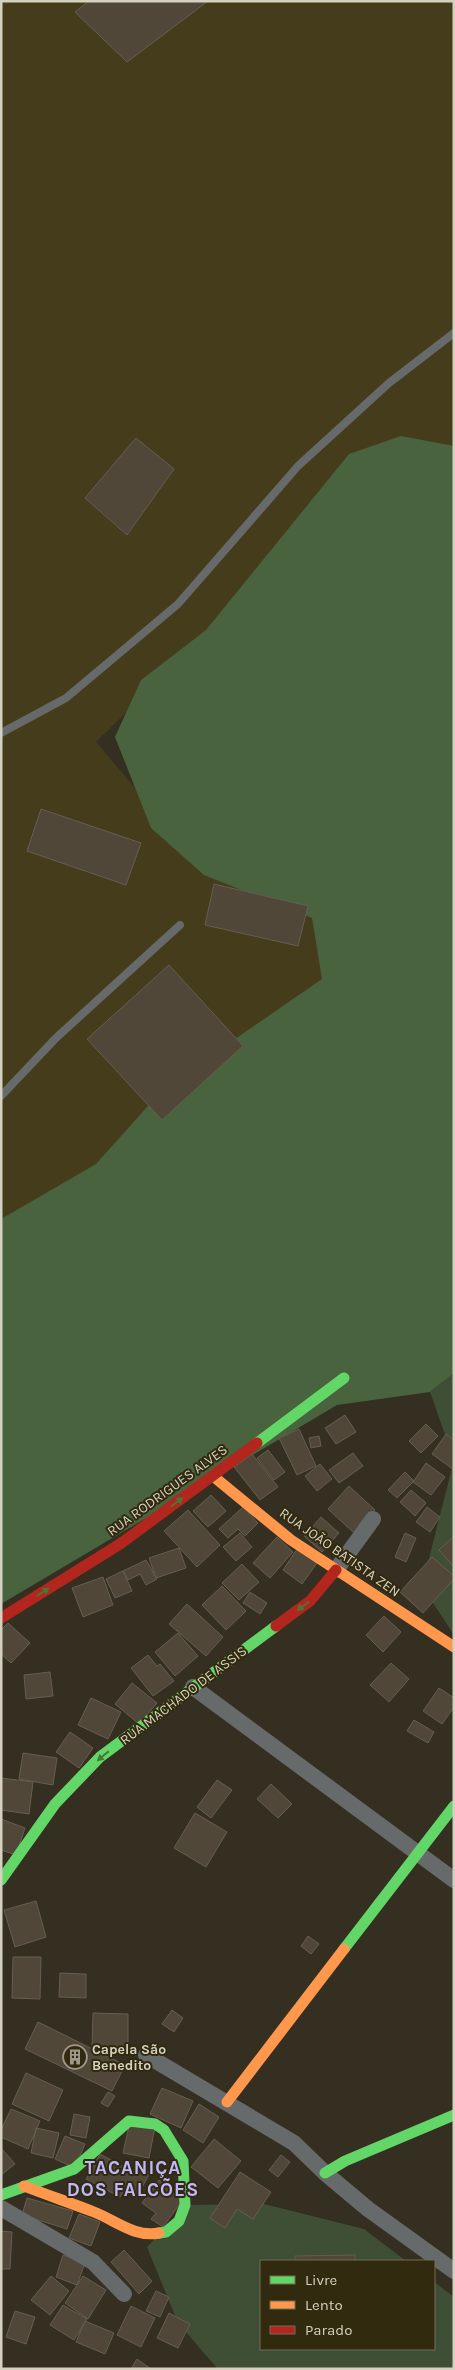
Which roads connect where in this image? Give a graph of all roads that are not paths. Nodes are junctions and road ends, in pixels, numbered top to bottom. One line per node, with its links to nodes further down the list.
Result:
1 (454, 333): 2 (lane)
2 (1, 734)
3 (180, 925): 4 (lane)
4 (1, 1096)
5 (344, 1378): 6 (street, RUA RODRIGUES ALVES)
6 (213, 1476): 8 (street, RUA JOÃO BATISTA ZEN); 9 (street, RUA RODRIGUES ALVES, one-way to 6)
7 (373, 1519): 8 (street, RUA MACHADO DE ASSIS)
8 (336, 1570): 10 (street, RUA JOÃO BATISTA ZEN); 11 (street, RUA MACHADO DE ASSIS, one-way to 11)
9 (1, 1618)
10 (454, 1647)
11 (193, 1687): 13 (street); 14 (street, RUA MACHADO DE ASSIS, one-way to 14)
12 (454, 1806): 13 (street)
13 (417, 1853): 15 (street); 17 (street)
14 (1, 1880)
15 (454, 1880)
16 (146, 2055): 17 (street)
17 (227, 2102): 19 (street)
18 (454, 2114): 19 (street)
19 (325, 2173): 23 (street)
20 (24, 2186): 20 (street); 21 (street)
21 (1, 2195)
22 (1, 2208): 24 (street)
23 (454, 2271)
24 (124, 2294)

